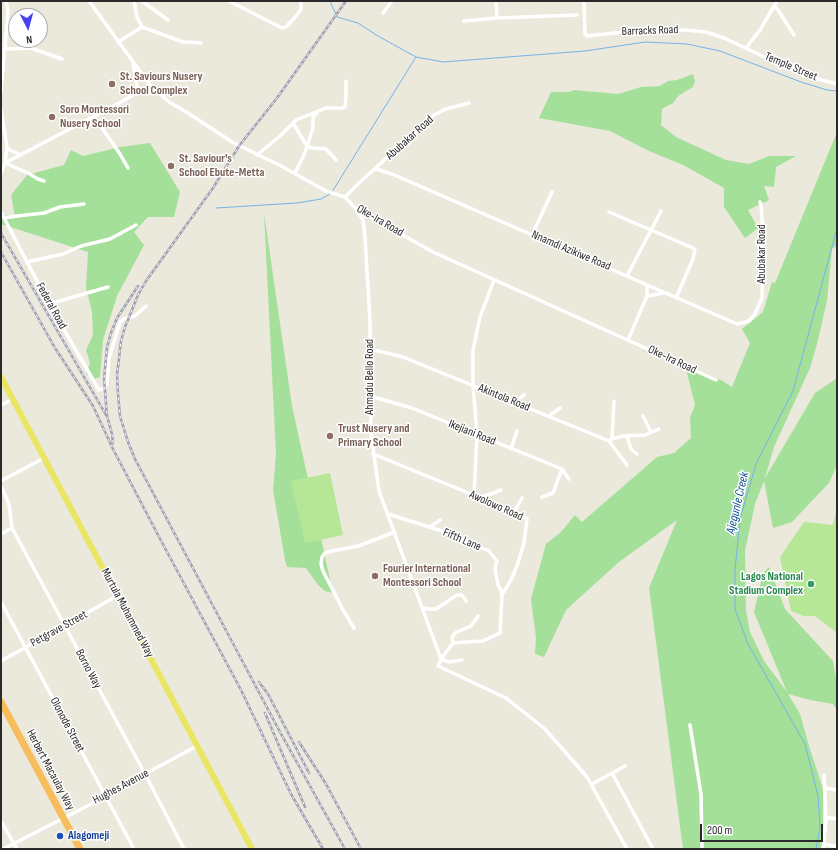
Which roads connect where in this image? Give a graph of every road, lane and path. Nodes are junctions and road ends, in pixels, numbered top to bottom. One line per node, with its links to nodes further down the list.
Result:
1 (6, 1): 22 (street)
2 (89, 1): 19 (street, Oke-Ira Road)
3 (134, 1): 17 (street)
4 (142, 1): 15 (street)
5 (229, 1): 6 (street)
6 (301, 1)
7 (392, 1): 12 (street)
8 (496, 1): 14 (street)
9 (584, 1): 21 (street, Barracks Road)
10 (776, 1): 11 (street)
11 (774, 6): 18 (street); 21 (street)
12 (383, 13)
13 (577, 16): 14 (street)
14 (497, 18): 16 (street)
15 (168, 20)
16 (464, 21)
17 (142, 27): 19 (street); 20 (street)
18 (794, 35)
19 (118, 42): 24 (street, Oke-Ira Road)
20 (201, 43)
21 (746, 48): 26 (street, Temple Street)
22 (4, 49): 23 (street); 28 (street)
23 (62, 59)
24 (133, 63): 27 (street, Oke-Ira Road); 29 (street)
25 (346, 81): 32 (street)
26 (837, 84)
27 (150, 85): 29 (street); 38 (street, Oke-Ira Road)
28 (1, 92)
29 (138, 93): 33 (street)
30 (469, 103): 42 (street, Abubakar Road)
31 (1, 110): 36 (street)
32 (317, 112): 34 (street); 35 (street)
33 (94, 116): 37 (street); 41 (street)
34 (293, 123): 35 (street); 38 (street)
35 (307, 146): 39 (street); 44 (street)
36 (7, 147): 37 (street); 40 (street)
37 (21, 155): 40 (street)
38 (257, 155): 44 (street, Oke-Ira Road)
39 (336, 160)
40 (5, 163): 43 (street); 45 (street)
41 (128, 168)
42 (376, 169): 47 (street); 57 (street, Nnamdi Azikiwe Road)
43 (1, 174)
44 (295, 174): 47 (street, Oke-Ira Road)
45 (44, 180)
46 (552, 192): 57 (street)
47 (345, 197): 50 (street, Oke-Ira Road)
48 (760, 202): 68 (street, Abubakar Road)
49 (84, 204): 54 (street)
50 (355, 208): 60 (street, Oke-Ira Road); 70 (street, Ahmadu Bello Road)
51 (661, 211): 56 (street)
52 (1, 212): 54 (street, Federal Road)
53 (609, 212): 56 (street)
54 (4, 218): 58 (street, Federal Road)
55 (136, 225): 58 (street)
56 (650, 230): 59 (street); 65 (street)
57 (532, 234): 59 (street, Nnamdi Azikiwe Road)
58 (27, 262): 66 (street, Federal Road)
59 (628, 276): 61 (street, Nnamdi Azikiwe Road)
60 (494, 280): 69 (street, Oke-Ira Road); 73 (street)
61 (647, 285): 63 (street, Nnamdi Azikiwe Road); 64 (street)
62 (108, 287): 66 (street)
63 (664, 293): 64 (street); 65 (street, Nnamdi Azikiwe Road)
64 (647, 296): 69 (street)
65 (676, 298): 68 (street, Nnamdi Azikiwe Road)
66 (49, 304): 67 (street, Federal Road)
67 (146, 306)
68 (759, 306)
69 (628, 340): 72 (street, Oke-Ira Road)
70 (370, 349): 73 (street, Akintola Road); 75 (street, Ahmadu Bello Road)
71 (1, 376): 76 (main road, Murtula Muhammed Way)
72 (716, 380)
73 (473, 385): 78 (street, Akintola Road); 86 (street)
74 (524, 395): 78 (street)
75 (370, 396): 86 (street, Ikejiani Road); 90 (street, Ahmadu Bello Road)
76 (13, 398): 79 (street); 92 (main road, Murtula Muhammed Way)
77 (614, 401): 88 (street)
78 (514, 402): 81 (street, Akintola Road)
79 (1, 405)
80 (560, 408): 81 (street)
81 (549, 416): 88 (street, Akintola Road)
82 (643, 416): 85 (street)
83 (659, 429): 85 (street)
84 (517, 430): 89 (street)
85 (651, 432): 87 (street)
86 (477, 434): 89 (street, Ikejiani Road); 99 (street)
87 (627, 436): 88 (street); 91 (street)
88 (611, 440): 93 (street, Akintola Road)
89 (511, 449): 94 (street, Ikejiani Road)
90 (373, 454): 99 (street, Awolowo Road); 104 (street, Ahmadu Bello Road)
91 (637, 454)
92 (44, 458): 96 (street); 111 (main road, Murtula Muhammed Way)
93 (627, 464)
94 (562, 469): 95 (street); 100 (street)
95 (569, 479)
96 (1, 481)
97 (1, 486): 107 (street, Borno Way)
98 (502, 490): 101 (street)
99 (474, 495): 101 (street, Awolowo Road)
100 (542, 497)
101 (480, 498): 103 (street, Awolowo Road)
102 (522, 498): 103 (street)
103 (514, 512): 110 (street, Awolowo Road)
104 (388, 514): 106 (street, Fifth Lane); 108 (street, Ahmadu Bello Road)
105 (440, 520): 106 (street)
106 (430, 527): 110 (street, Fifth Lane)
107 (12, 528): 109 (street); 116 (street, Borno Way)
108 (394, 532): 114 (street, Ahmadu Bello Road); 117 (street)
109 (1, 534)
110 (502, 595): 118 (street)
111 (118, 596): 116 (street, Petgrave Street); 126 (main road, Murtula Muhammed Way)
112 (466, 601): 114 (street)
113 (1, 602): 119 (street, Olonode Street)
114 (422, 607): 120 (street, Ahmadu Bello Road)
115 (478, 616): 118 (street)
116 (65, 625): 119 (street, Petgrave Street); 129 (street, Borno Way)
117 (354, 628)
118 (453, 643): 120 (street)
119 (26, 648): 122 (street, Petgrave Street); 134 (street, Olonode Street)
120 (441, 659): 121 (street); 131 (street)
121 (462, 660)
122 (1, 661)
123 (1, 702): 137 (highway, Herbert Macaulay Way)
124 (1, 712): 137 (highway, Herbert Macaulay Way)
125 (690, 725): 151 (street)
126 (197, 746): 129 (street, Hughes Avenue); 148 (main road, Murtula Muhammed Way)
127 (625, 766): 128 (street)
128 (612, 773): 131 (street); 150 (street)
129 (145, 774): 134 (street, Hughes Avenue); 147 (street, Borno Way)
130 (824, 775): 132 (street)
131 (592, 784): 149 (street)
132 (825, 788): 133 (street); 135 (street)
133 (837, 790)
134 (105, 797): 137 (street, Hughes Avenue); 146 (street, Olonode Street)
135 (825, 817): 136 (street); 140 (street)
136 (837, 818)
137 (62, 819): 139 (street, Hughes Avenue); 144 (highway, Herbert Macaulay Way); 145 (highway, Herbert Macaulay Way)
138 (1, 821): 139 (street)
139 (14, 844): 142 (street, Hughes Avenue); 143 (street)
140 (824, 844): 141 (street); 152 (street)
141 (837, 847)
142 (3, 849)
143 (17, 849)
144 (75, 849)
145 (80, 849)
146 (134, 849)
147 (184, 849)
148 (252, 849)
149 (627, 849)
150 (653, 849)
151 (702, 849)
152 (823, 849)

